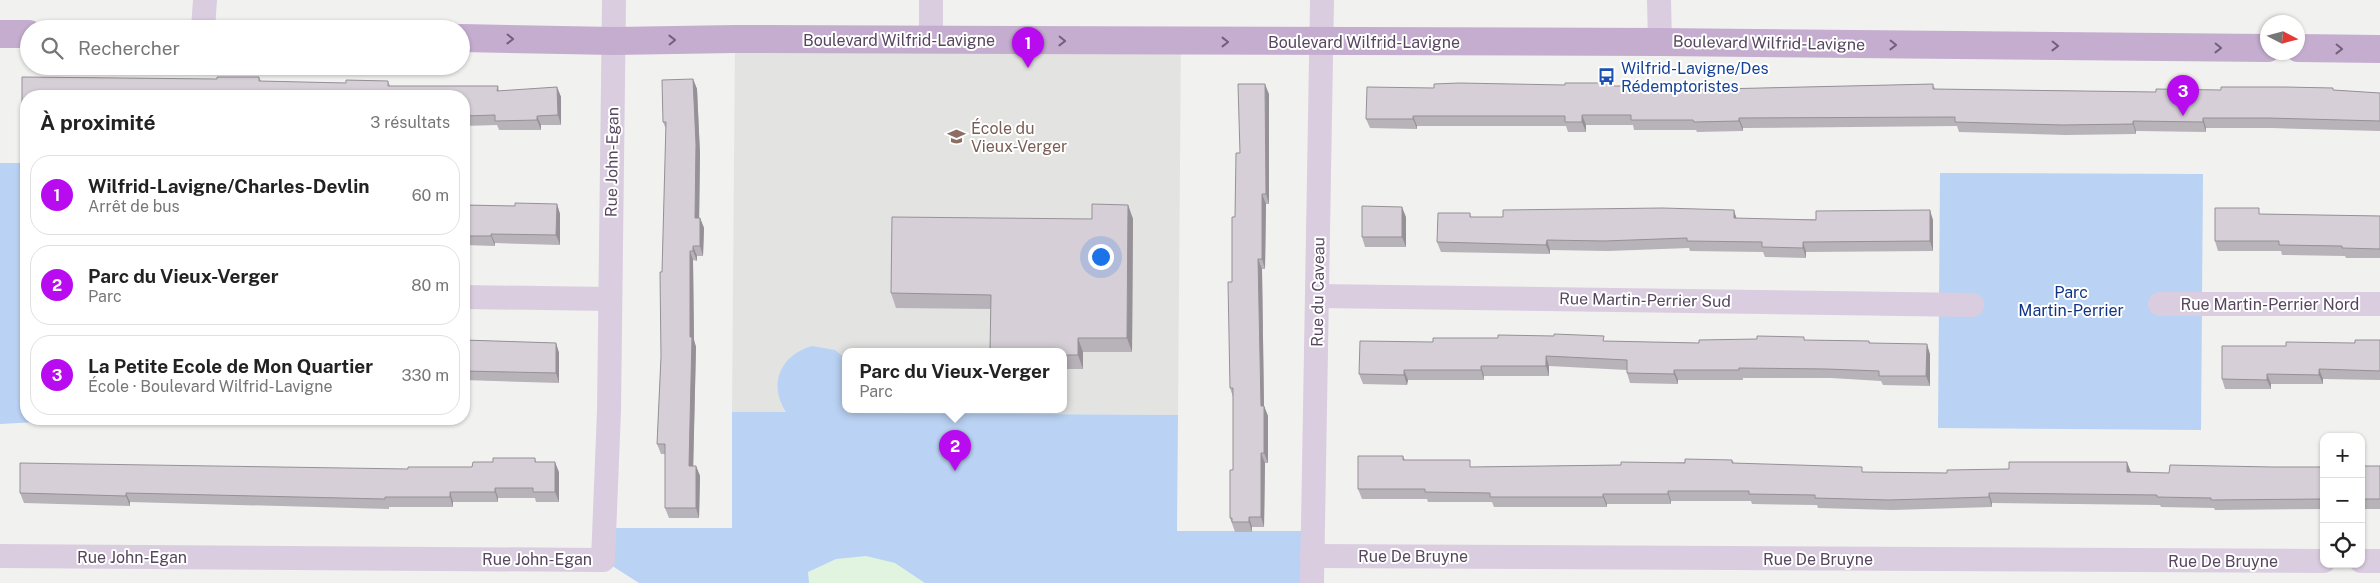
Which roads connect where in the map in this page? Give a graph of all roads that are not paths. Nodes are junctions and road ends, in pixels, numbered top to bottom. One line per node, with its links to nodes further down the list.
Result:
1 (205, 0): 6 (street)
2 (614, 0): 11 (street, Rue John-Egan)
3 (931, 0): 10 (street)
4 (1322, 0): 12 (street, Rue du Caveau)
5 (1660, 0): 13 (street)
6 (204, 20)
7 (0, 34): 8 (main road)
8 (20, 34)
9 (470, 38): 11 (main road, Boulevard Wilfrid-Lavigne, one-way to 11)
10 (930, 40): 11 (main road, Boulevard Wilfrid-Lavigne, one-way to 10); 12 (main road, Boulevard Wilfrid-Lavigne, one-way to 12)
11 (614, 41): 19 (street, Rue John-Egan)
12 (1320, 42): 13 (main road, Boulevard Wilfrid-Lavigne); 17 (street, Rue du Caveau)
13 (1660, 42): 14 (main road, Boulevard Wilfrid-Lavigne, one-way to 14)
14 (2260, 48)
15 (2305, 48): 16 (main road, one-way to 16)
16 (2380, 49)
17 (1318, 296): 22 (street, Rue Martin-Perrier Sud); 24 (street, Rue du Caveau)
18 (470, 297): 19 (street)
19 (610, 299): 23 (street, Rue John-Egan)
20 (2160, 304): 21 (street, Rue Martin-Perrier Nord)
21 (2380, 304)
22 (1972, 305)
23 (0, 556)
24 (1312, 556): 25 (street, Rue De Bruyne); 28 (street, Rue du Caveau)
25 (2320, 561)
26 (2365, 561): 27 (street)
27 (2380, 561)
28 (1312, 583)

